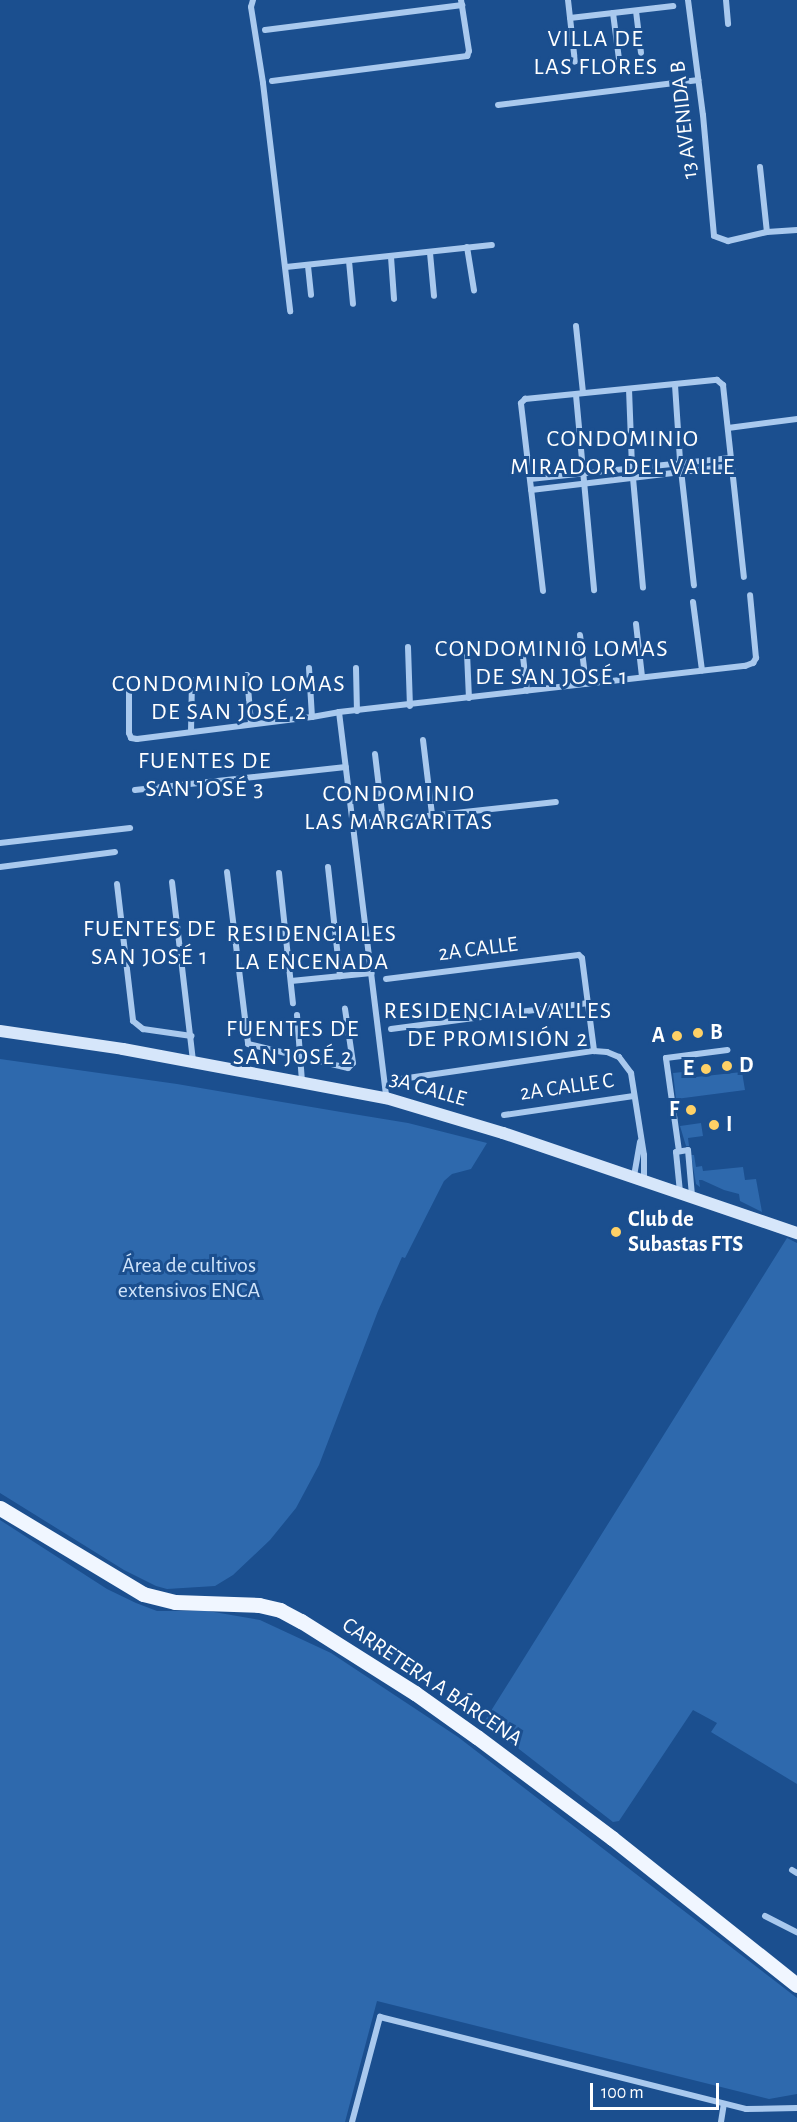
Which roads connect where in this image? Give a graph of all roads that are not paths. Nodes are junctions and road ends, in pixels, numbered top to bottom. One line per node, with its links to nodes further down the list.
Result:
1 (253, 0): 29 (street)
2 (568, 0): 11 (street)
3 (659, 0): 8 (street)
4 (688, 0): 17 (street, 13 AVENIDA B)
5 (726, 0): 12 (street)
6 (462, 3): 13 (street); 18 (street)
7 (673, 6): 8 (street)
8 (659, 8): 9 (street)
9 (636, 11): 10 (street); 14 (street)
10 (613, 13): 11 (street); 15 (street)
11 (570, 18): 16 (street)
12 (728, 24)
13 (265, 30)
14 (641, 53)
15 (619, 59)
16 (575, 62)
17 (698, 80): 19 (street); 22 (street, 13 AVENIDA B)
18 (272, 81)
19 (498, 105)
20 (760, 167): 22 (street)
21 (797, 230): 22 (street)
22 (768, 232)
23 (492, 244): 24 (street)
24 (467, 247): 25 (street); 30 (street)
25 (430, 253): 26 (street); 32 (street)
26 (391, 257): 27 (street); 33 (street)
27 (349, 261): 28 (street); 34 (street)
28 (308, 266): 29 (street); 31 (street)
29 (286, 267): 35 (street)
30 (474, 291)
31 (311, 295)
32 (434, 296)
33 (394, 299)
34 (353, 304)
35 (290, 311)
36 (576, 326): 39 (street)
37 (675, 385): 38 (street); 41 (street); 43 (street)
38 (629, 389): 39 (street); 45 (street)
39 (579, 394): 47 (street); 49 (street)
40 (797, 419): 41 (street)
41 (728, 428): 42 (street)
42 (731, 458): 43 (street); 44 (street)
43 (680, 461): 45 (street); 46 (street)
44 (732, 466): 46 (street); 52 (street)
45 (632, 468): 47 (street); 48 (street)
46 (682, 472): 48 (street); 53 (street)
47 (582, 474): 49 (street); 50 (street)
48 (633, 478): 50 (street); 54 (street)
49 (530, 479): 51 (street)
50 (584, 483): 51 (street); 55 (street)
51 (531, 490): 56 (street)
52 (744, 577)
53 (694, 585)
54 (643, 588)
55 (594, 590)
56 (543, 591)
57 (750, 595): 66 (street)
58 (693, 602): 66 (street)
59 (636, 624): 68 (street)
60 (580, 635): 70 (street)
61 (408, 647): 74 (street)
62 (522, 648): 72 (street)
63 (467, 653): 73 (street)
64 (309, 668): 77 (street)
65 (356, 668): 76 (street)
66 (702, 670): 68 (street)
67 (247, 675): 78 (street)
68 (642, 677): 70 (street)
69 (192, 680): 79 (street)
70 (586, 684): 72 (street)
71 (129, 687): 79 (street)
72 (527, 691): 73 (street)
73 (469, 698): 74 (street)
74 (410, 706): 76 (street)
75 (339, 711): 76 (street); 77 (street); 82 (street)
76 (357, 711)
77 (312, 717): 78 (street)
78 (251, 724): 79 (street)
79 (190, 732)
80 (423, 740): 85 (street)
81 (375, 754): 86 (street)
82 (346, 767): 83 (street); 87 (street)
83 (135, 790)
84 (556, 802): 85 (street)
85 (432, 814): 86 (street)
86 (383, 820): 87 (street)
87 (354, 824): 97 (street)
88 (130, 828): 89 (street)
89 (0, 843)
90 (115, 852): 91 (street)
91 (0, 867)
92 (328, 867): 98 (street)
93 (227, 872): 110 (street)
94 (279, 873): 100 (street)
95 (172, 882): 107 (street)
96 (117, 884): 107 (street)
97 (372, 973): 98 (street); 115 (street)
98 (340, 976): 100 (street)
99 (386, 979): 102 (street, 2A CALLE)
100 (291, 981): 101 (street)
101 (293, 1003)
102 (588, 1003): 105 (street); 109 (street)
103 (345, 1009): 110 (street)
104 (297, 1015): 110 (street)
105 (392, 1029)
106 (0, 1031): 111 (main road, 3A CALLE)
107 (191, 1036): 111 (street)
108 (727, 1050): 118 (street)
109 (594, 1051): 112 (street); 114 (street)
110 (302, 1056): 113 (street)
111 (193, 1061): 113 (main road, 3A CALLE)
112 (401, 1079)
113 (302, 1081): 115 (main road, 3A CALLE)
114 (634, 1096): 116 (street, 2A CALLE C); 117 (street)
115 (386, 1098): 119 (main road, 3A CALLE)
116 (504, 1115)
117 (641, 1138): 119 (street); 119 (street)
118 (677, 1151): 120 (street); 121 (street)
119 (639, 1178): 120 (main road, 3A CALLE)
120 (680, 1192): 121 (main road, 3A CALLE)
121 (692, 1196): 122 (main road, 3A CALLE)
122 (797, 1233)
123 (0, 1508): 126 (main road, CARRETERA A BÁRCENA)
124 (765, 1916): 125 (street)
125 (797, 1932)
126 (797, 1985)
127 (724, 2104): 128 (street); 129 (street); 130 (street)
128 (795, 2109)
129 (352, 2122)
130 (721, 2122)

